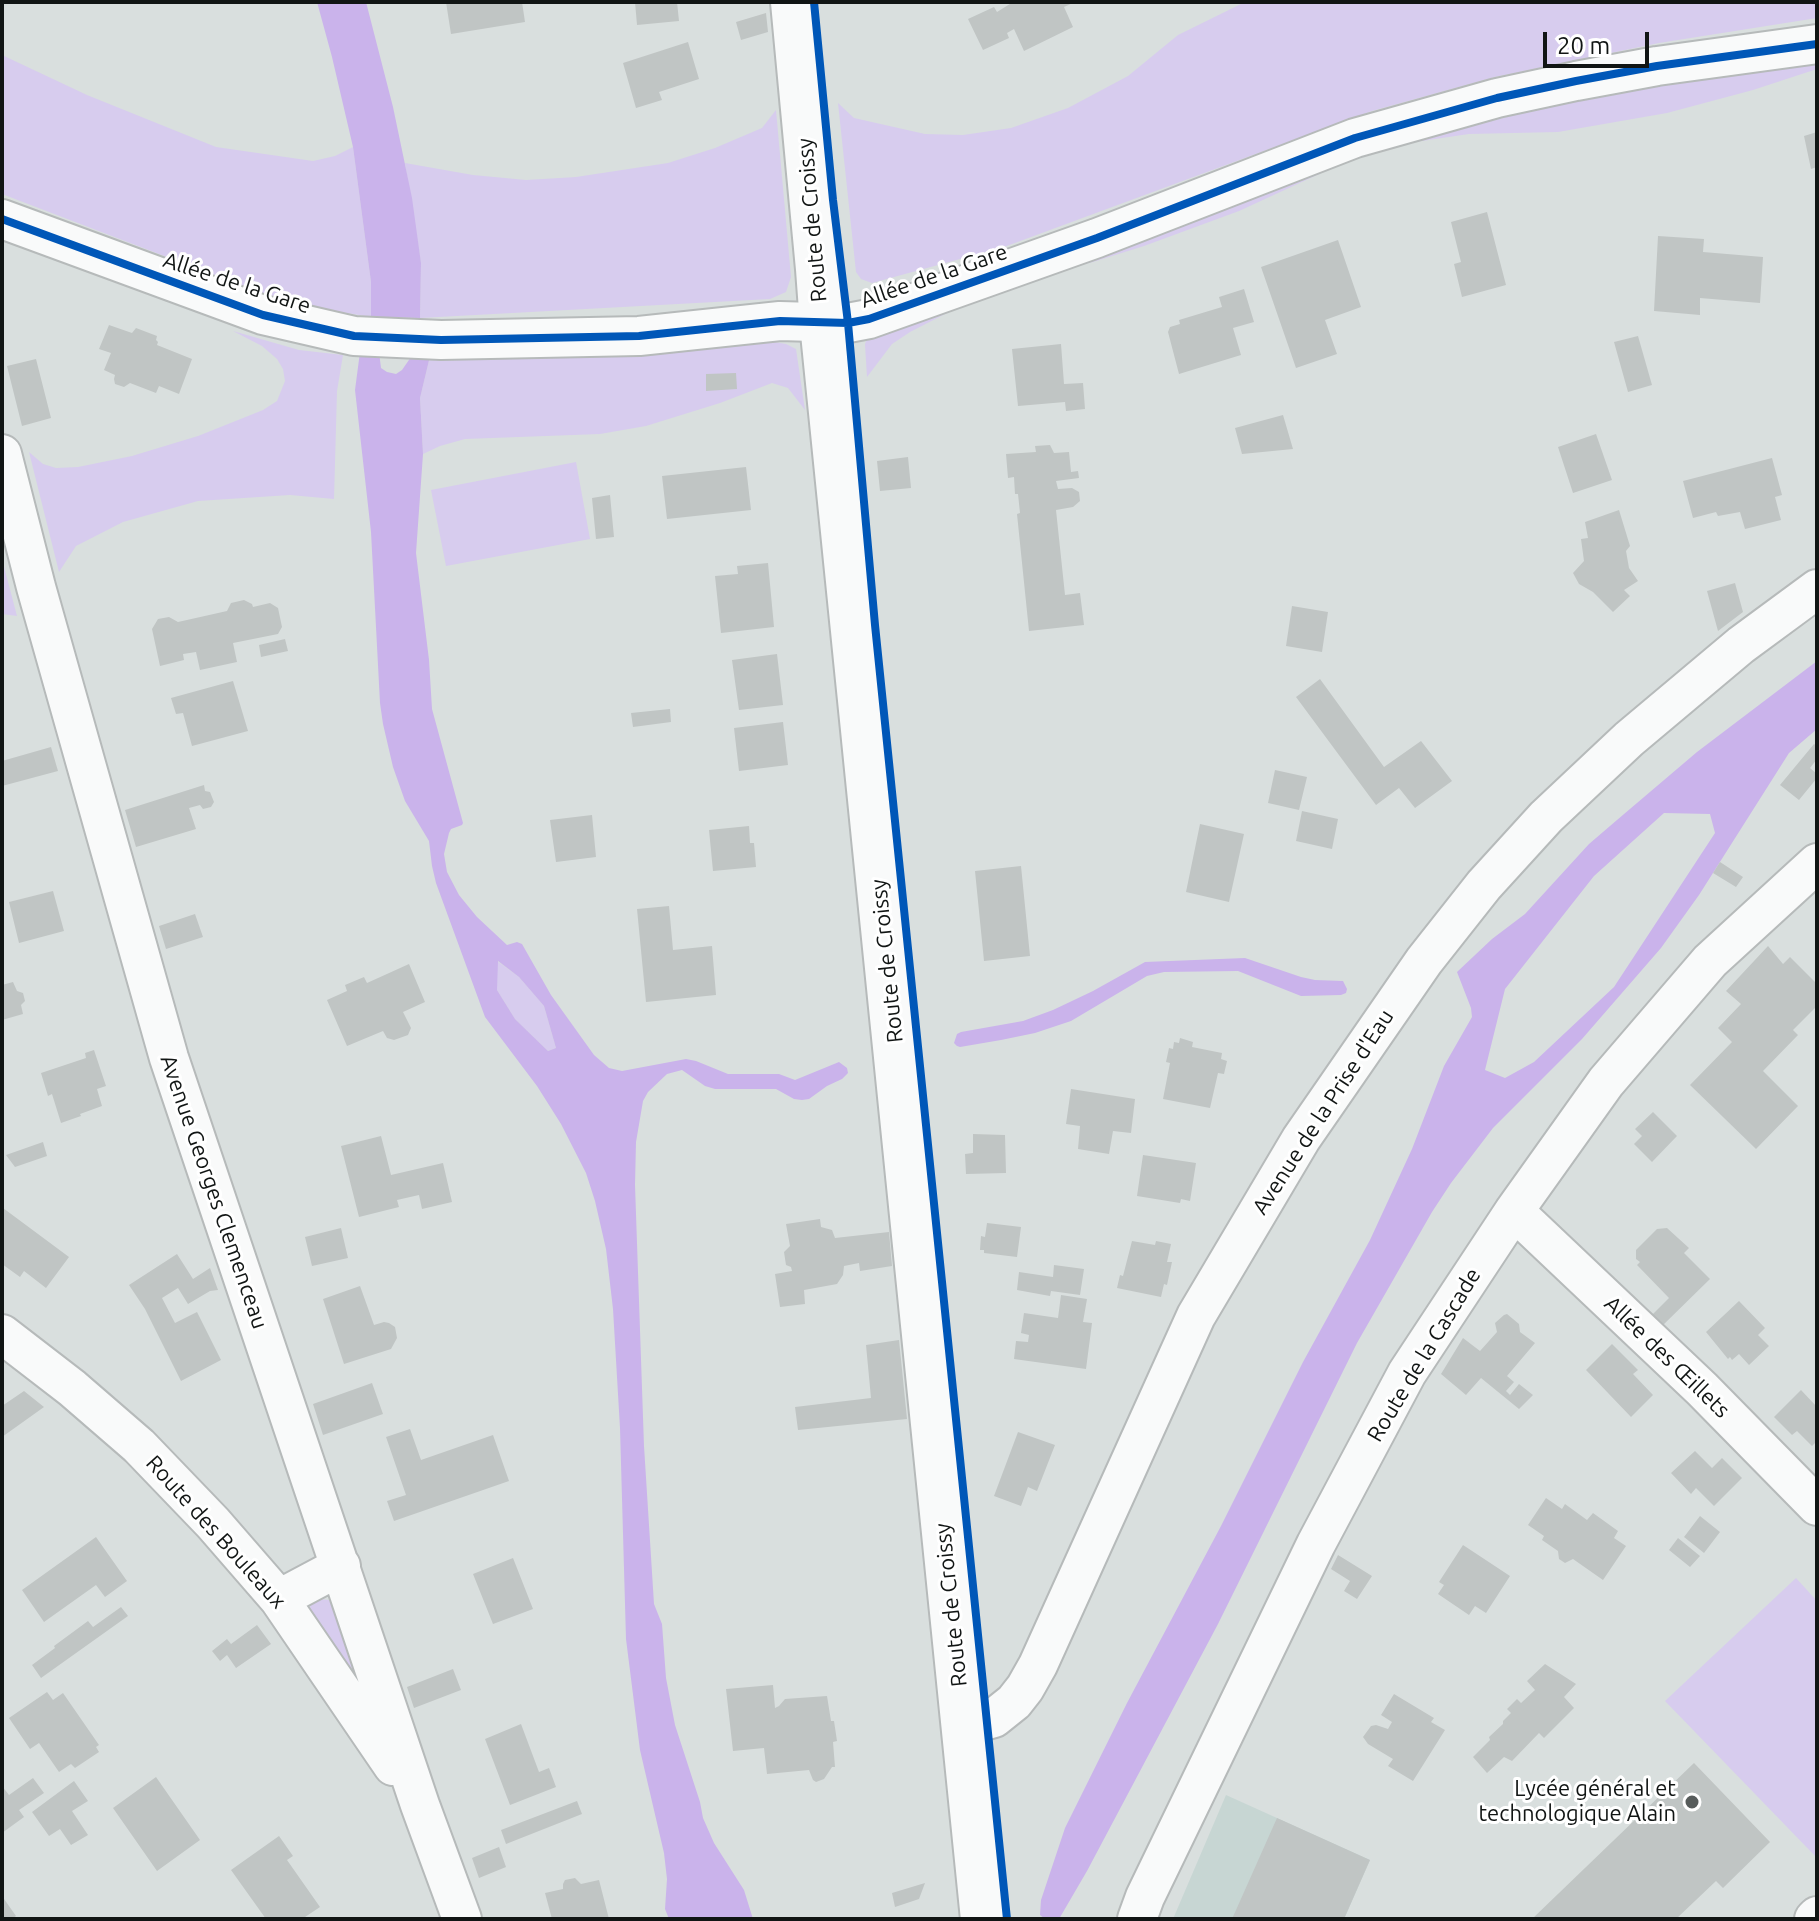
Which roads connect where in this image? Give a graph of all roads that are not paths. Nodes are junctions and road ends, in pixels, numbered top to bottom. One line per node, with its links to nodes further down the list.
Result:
1 (793, 2): 4 (main road, Route de Croissy)
2 (1817, 44): 4 (street, Allée de la Gare)
3 (2, 219): 4 (street, Allée de la Gare)
4 (822, 323): 13 (main road, Route de Croissy)
5 (2, 454): 11 (street, Avenue Georges Clemenceau)
6 (1817, 589): 13 (street, Avenue de la Prise d'Eau)
7 (1817, 863): 8 (street, Route de la Cascade)
8 (1514, 1211): 10 (street, Allée des Œillets); 17 (street, Route de la Cascade)
9 (2, 1334): 12 (street, Route des Bouleaux)
10 (1817, 1506)
11 (341, 1566): 12 (street); 14 (street, Avenue Georges Clemenceau)
12 (279, 1599): 14 (street, Route des Bouleaux)
13 (963, 1722): 16 (main road, Route de Croissy)
14 (420, 1805): 15 (street, Avenue Georges Clemenceau)
15 (462, 1919)
16 (983, 1919)
17 (1137, 1919)

